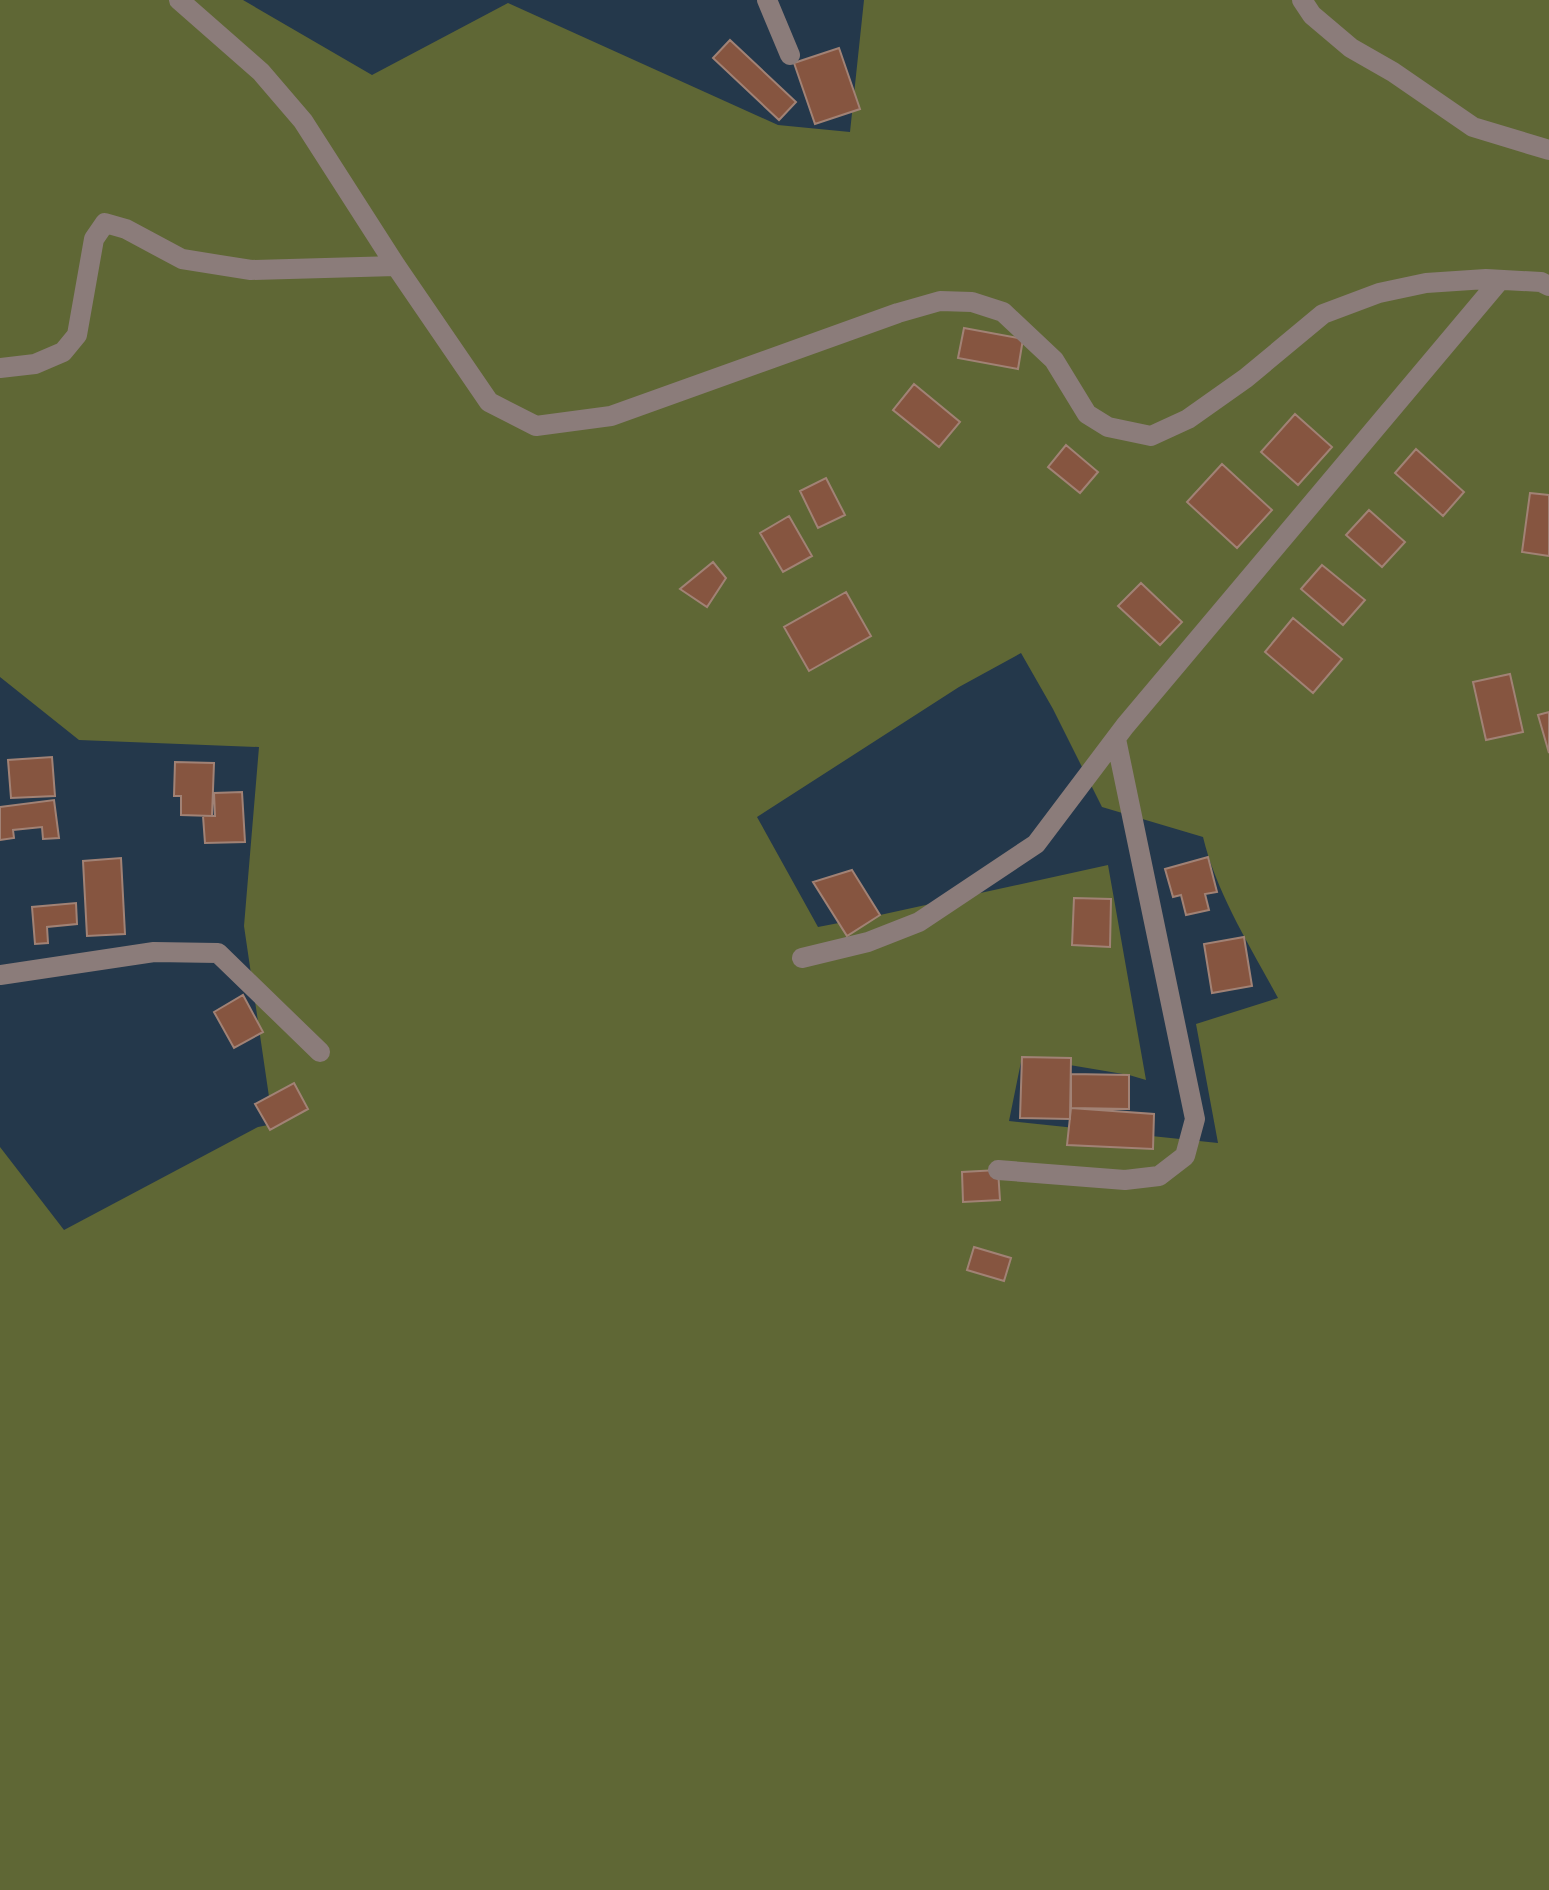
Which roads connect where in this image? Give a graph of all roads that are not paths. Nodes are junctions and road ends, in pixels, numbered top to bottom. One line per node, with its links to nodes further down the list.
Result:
1 (179, 0): 6 (street)
2 (767, 0): 4 (street)
3 (1302, 0): 5 (street)
4 (790, 55)
5 (1549, 150)
6 (396, 266): 7 (street); 9 (street)
7 (1500, 280): 8 (street); 10 (street)
8 (1549, 286)
9 (0, 368)
10 (1116, 739): 11 (street); 14 (street)
11 (802, 958)
12 (0, 975): 13 (street)
13 (320, 1052)
14 (998, 1170)

